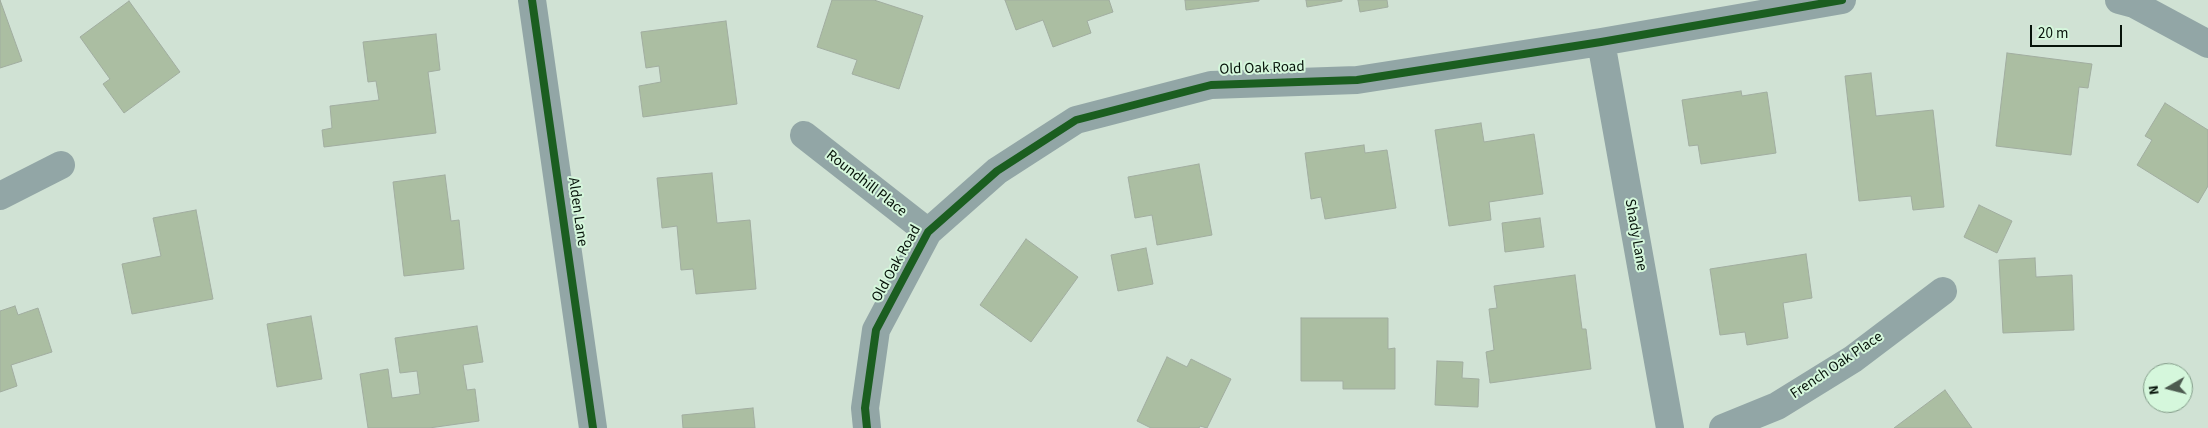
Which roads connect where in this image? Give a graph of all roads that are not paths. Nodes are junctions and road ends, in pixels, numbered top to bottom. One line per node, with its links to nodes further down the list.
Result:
1 (532, 0): 11 (street, Alden Lane)
2 (1842, 0): 4 (street, Old Oak Road)
3 (2119, 0): 5 (street)
4 (1601, 42): 9 (street, Old Oak Road); 13 (street, Shady Lane)
5 (2208, 44)
6 (804, 135): 9 (street, Roundhill Place)
7 (62, 165): 8 (street)
8 (0, 196)
9 (928, 232): 12 (street, Old Oak Road)
10 (1943, 291): 14 (street, French Oak Place)
11 (593, 428)
12 (867, 428)
13 (1670, 428)
14 (1723, 428)

